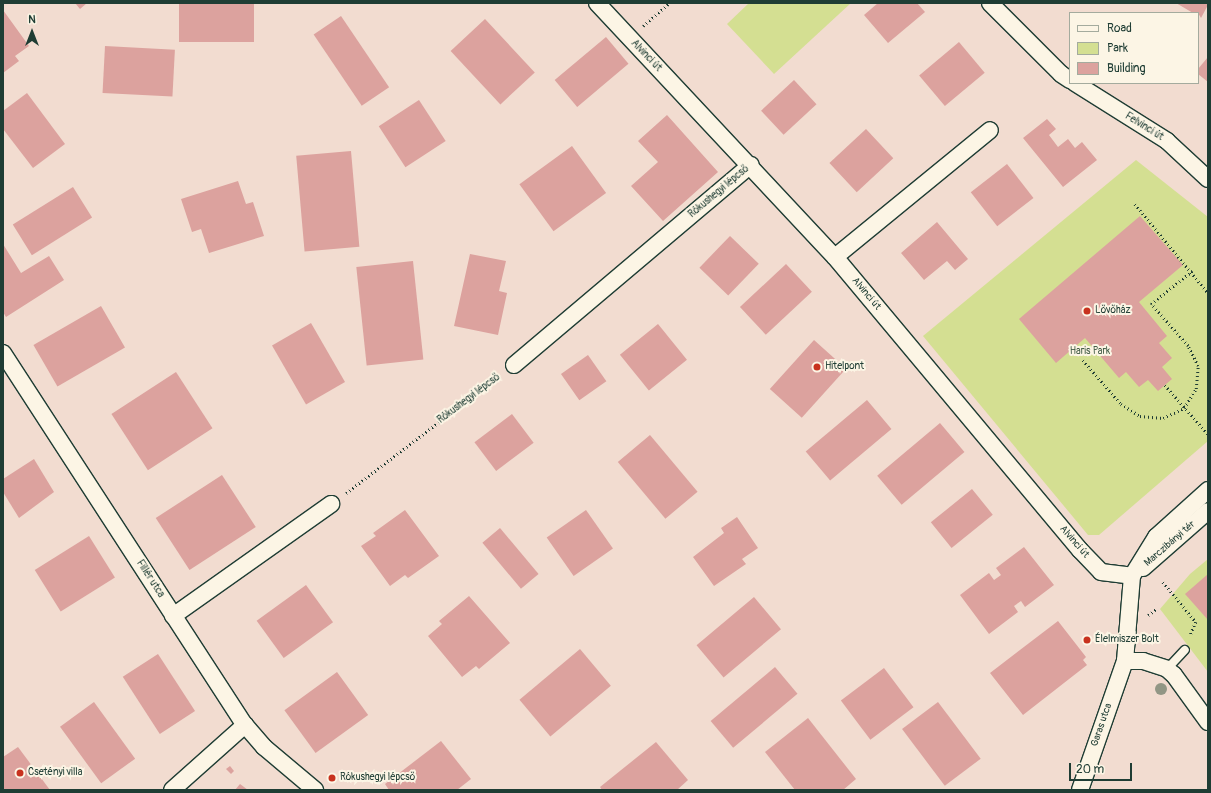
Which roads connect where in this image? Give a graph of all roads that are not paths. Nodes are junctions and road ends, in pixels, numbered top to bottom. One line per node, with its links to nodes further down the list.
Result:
1 (597, 3): 6 (street, Alvinci út)
2 (990, 3): 3 (street)
3 (1069, 79)
4 (1077, 84): 7 (street, Felvinci út)
5 (990, 130): 8 (street)
6 (751, 164): 8 (street, Alvinci út); 10 (street, Rókushegyi lépcső)
7 (1208, 179)
8 (835, 257): 14 (street, Alvinci út)
9 (3, 353): 15 (street, Fillér utca)
10 (514, 365)
11 (1208, 490): 14 (street, Marczibányi tér)
12 (331, 504): 15 (street)
13 (1208, 511): 14 (street, Marczibányi tér)
14 (1132, 576): 17 (street, Marczibányi tér)
15 (173, 616): 20 (street, Fillér utca)
16 (1185, 650): 18 (lane)
17 (1125, 661): 18 (street); 23 (street, Garas utca)
18 (1167, 670): 19 (street)
19 (1208, 722)
20 (245, 725): 21 (street); 22 (street, Fillér utca)
21 (172, 790)
22 (314, 790)
23 (1080, 790)

